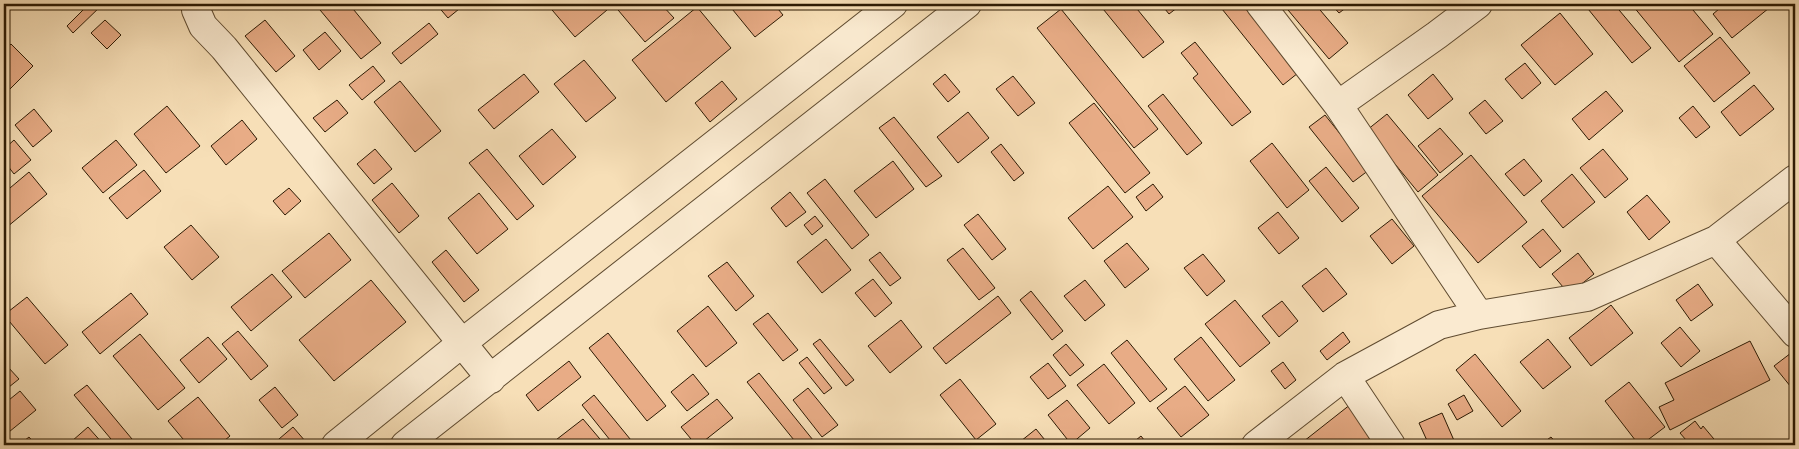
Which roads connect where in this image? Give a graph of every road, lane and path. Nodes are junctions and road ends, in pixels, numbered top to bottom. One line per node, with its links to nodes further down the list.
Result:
1 (197, 4): 11 (street)
2 (893, 4): 11 (street)
3 (967, 4): 13 (street)
4 (1260, 4): 6 (street)
5 (1478, 4): 6 (street)
6 (1338, 105): 9 (street)
7 (1795, 179): 8 (street)
8 (1716, 240): 9 (street); 10 (street)
9 (1479, 315): 12 (street)
10 (1795, 333)
11 (462, 343): 13 (street); 14 (street)
12 (1345, 376): 16 (street); 17 (street)
13 (491, 379): 15 (street)
14 (336, 445)
15 (405, 445)
16 (1256, 445)
17 (1391, 445)

